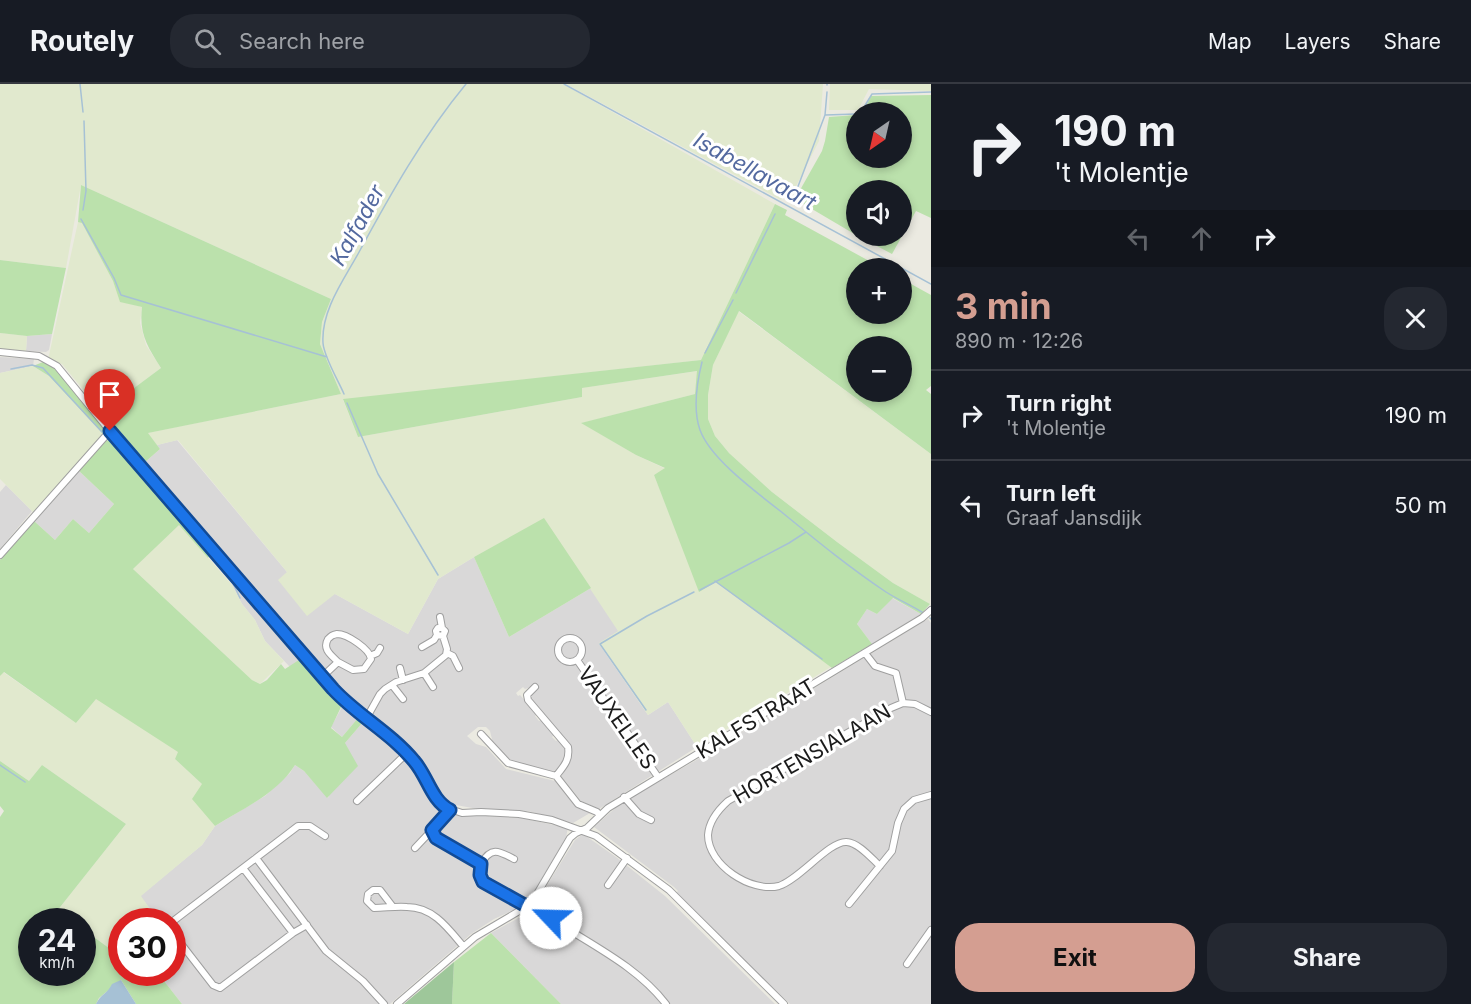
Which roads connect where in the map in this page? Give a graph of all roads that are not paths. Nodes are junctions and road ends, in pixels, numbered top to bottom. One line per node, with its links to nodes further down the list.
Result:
1 (0, 352): 2 (street)
2 (110, 431): 3 (street); 17 (street)
3 (0, 555)
4 (931, 610): 10 (street, KALFSTRAAT)
5 (440, 617): 6 (street)
6 (440, 636): 8 (street); 9 (street)
7 (380, 648): 11 (street)
8 (422, 648)
9 (447, 653): 15 (street); 16 (street)
10 (865, 653): 23 (street, HORTENSIALAAN); 29 (street, KALFSTRAAT)
11 (370, 656): 13 (street); 13 (street)
12 (577, 660): 12 (street, VAUXELLES); 29 (street, VAUXELLES)
13 (338, 662): 17 (street)
14 (400, 668): 18 (street)
15 (459, 668)
16 (424, 673): 18 (street); 20 (street)
17 (322, 677): 25 (street)
18 (404, 680): 19 (street)
19 (392, 684): 22 (street); 25 (street)
20 (433, 687)
21 (535, 687): 28 (street)
22 (403, 699)
23 (903, 703): 24 (street, HORTENSIALAAN); 44 (street, HORTENSIALAAN)
24 (931, 712)
25 (366, 719): 27 (street)
26 (481, 734): 28 (street)
27 (407, 753): 32 (street); 33 (street)
28 (556, 776): 34 (street)
29 (658, 777): 31 (street, KALFSTRAAT)
30 (931, 795): 44 (street)
31 (624, 798): 34 (street, KALFSTRAAT); 35 (street)
32 (357, 801)
33 (450, 810): 36 (street); 37 (street)
34 (599, 815): 36 (street, KALFSTRAAT)
35 (651, 820)
36 (581, 829): 41 (street); 48 (street, KALFSTRAAT)
37 (432, 830): 39 (street); 43 (street)
38 (325, 836): 40 (street)
39 (415, 848)
40 (256, 858): 45 (street); 51 (street)
41 (627, 858): 46 (street); 60 (street)
42 (514, 860): 43 (street)
43 (481, 864): 48 (street)
44 (880, 866): 47 (street)
45 (243, 868): 50 (street); 53 (street)
46 (608, 885)
47 (849, 904)
48 (530, 906): 54 (street); 59 (street)
49 (393, 907): 54 (street)
50 (186, 911)
51 (307, 925): 53 (street); 57 (street)
52 (931, 930): 56 (street)
53 (293, 933): 55 (street)
54 (463, 946): 58 (street)
55 (186, 950)
56 (908, 964)
57 (384, 1004)
58 (397, 1004)
59 (666, 1004)
60 (784, 1004)

